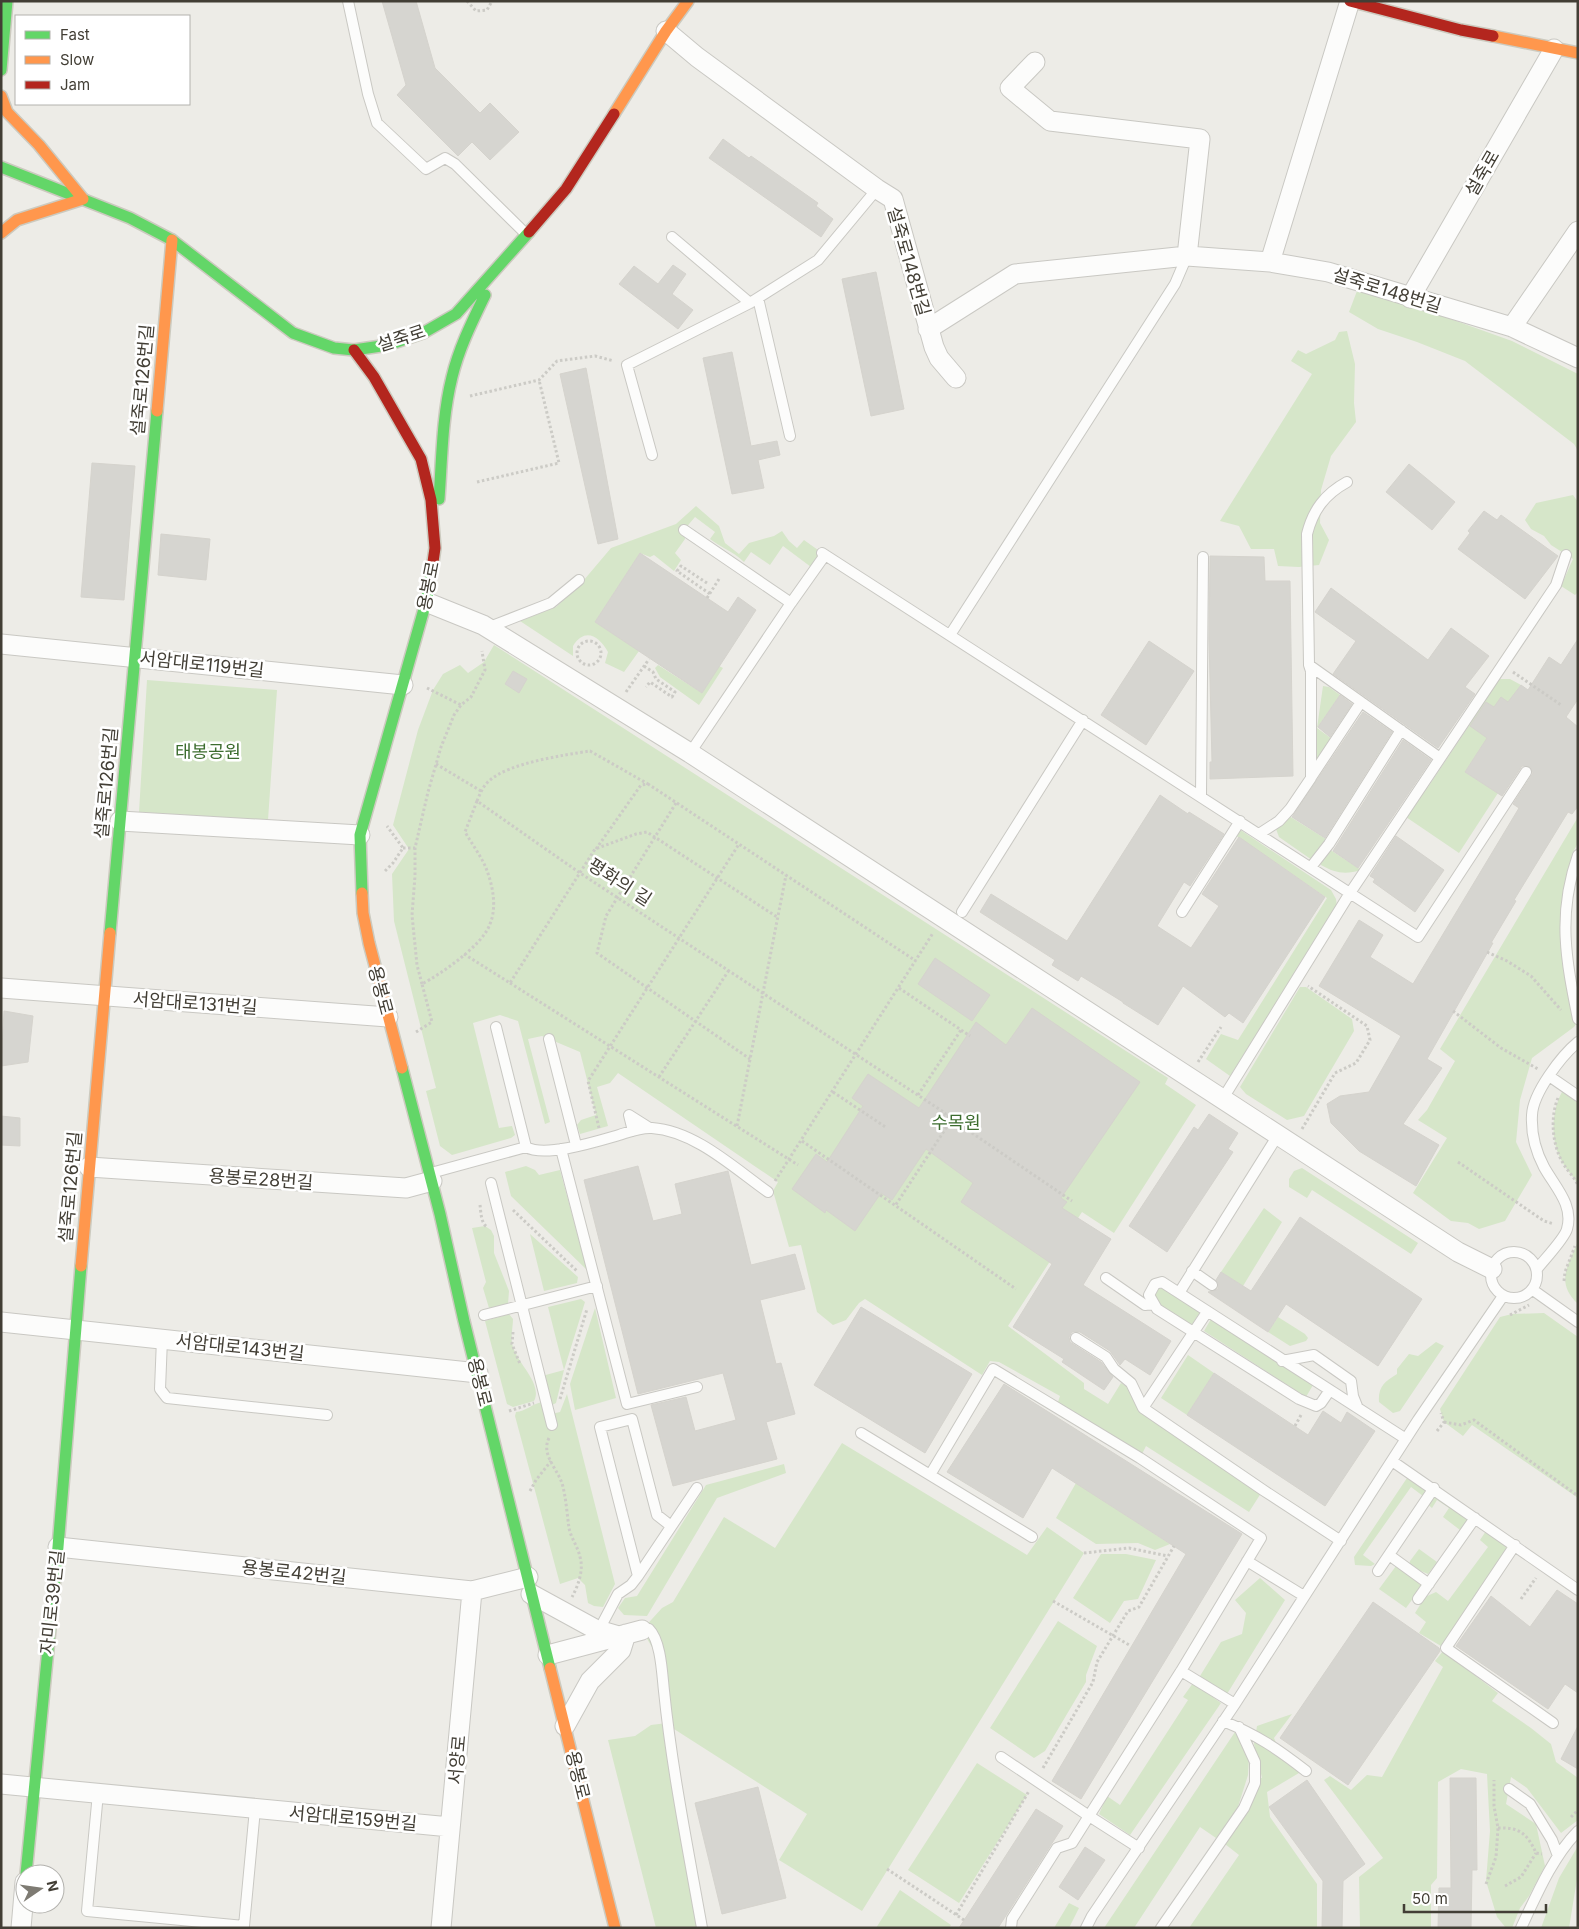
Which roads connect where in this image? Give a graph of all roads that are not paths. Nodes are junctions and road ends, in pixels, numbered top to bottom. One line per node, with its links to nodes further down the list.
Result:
1 (7, 1): 11 (main road)
2 (348, 1): 18 (lane)
3 (688, 1): 7 (main road, 설죽로)
4 (1350, 1): 6 (main road); 22 (street)
5 (1422, 1): 6 (street)
6 (1411, 18): 8 (main road)
7 (666, 31): 14 (street, 설죽로148번길); 18 (main road, 설죽로)
8 (1554, 49): 9 (main road); 24 (street, 설죽로)
9 (1578, 53)
10 (1035, 62): 21 (street)
11 (1, 70)
12 (1, 96): 15 (main road)
13 (1, 167): 15 (main road, 설죽로)
14 (877, 189): 25 (lane); 27 (street, 설죽로148번길)
15 (83, 199): 17 (main road); 20 (main road, 설죽로)
16 (1578, 231): 26 (street)
17 (1, 233)
18 (527, 235): 23 (main road, 설죽로)
19 (672, 237): 25 (lane)
20 (172, 240): 28 (main road, 설죽로); 44 (main road, 설죽로126번길)
21 (1187, 256): 22 (street, 설죽로148번길); 27 (street, 설죽로148번길); 42 (lane)
22 (1270, 262): 24 (street, 설죽로148번길)
23 (499, 268): 28 (main road, 설죽로); 35 (main road)
24 (1410, 298): 26 (street, 설죽로148번길)
25 (754, 301): 31 (lane); 32 (lane)
26 (1512, 327): 29 (street, 설죽로148번길)
27 (928, 329): 30 (street)
28 (354, 350): 35 (main road, 용봉로)
29 (1578, 358)
30 (956, 378)
31 (790, 436)
32 (652, 455)
33 (1347, 482): 45 (lane)
34 (684, 530): 40 (lane)
35 (435, 548): 39 (main road, 용봉로)
36 (1566, 555): 51 (lane)
37 (1203, 557): 54 (lane)
38 (579, 580): 41 (lane)
39 (426, 602): 41 (street); 46 (main road, 용봉로)
40 (791, 603): 42 (lane); 50 (lane)
41 (487, 628): 50 (street)
42 (950, 635): 48 (lane)
43 (1, 644): 44 (street, 서암대로119번길)
44 (135, 658): 46 (street, 서암대로119번길); 55 (main road, 설죽로126번길)
45 (1309, 665): 47 (lane); 53 (lane)
46 (403, 685): 58 (main road, 용봉로)
47 (1361, 702): 49 (lane); 53 (lane)
48 (1083, 720): 54 (lane); 62 (lane)
49 (1401, 730): 51 (lane); 60 (lane)
50 (690, 753): 73 (street)
51 (1440, 758): 61 (lane)
52 (1526, 772): 61 (lane)
53 (1311, 778): 57 (lane)
54 (1201, 796): 56 (lane)
55 (120, 821): 58 (street); 65 (main road, 설죽로126번길)
56 (1240, 821): 57 (lane); 63 (lane)
57 (1259, 834): 60 (lane)
58 (360, 835): 66 (main road, 용봉로)
59 (1578, 855): 67 (lane)
60 (1311, 867): 61 (lane)
61 (1350, 892): 73 (lane)
62 (962, 912)
63 (1182, 912)
64 (1, 988): 65 (street, 서암대로131번길)
65 (105, 996): 66 (street, 서암대로131번길); 80 (main road, 설죽로126번길)
66 (388, 1017): 81 (main road, 용봉로)
67 (1578, 1019)
68 (496, 1027): 78 (lane)
69 (549, 1039): 77 (lane)
70 (1578, 1042): 71 (lane)
71 (1550, 1076): 72 (lane); 85 (lane)
72 (1578, 1096)
73 (1222, 1100): 76 (street)
74 (648, 1127): 75 (lane); 75 (lane); 83 (lane)
75 (633, 1131): 77 (lane)
76 (1285, 1140): 84 (street); 86 (lane)
77 (576, 1145): 79 (lane)
78 (526, 1147): 79 (lane); 81 (lane)
79 (560, 1149): 89 (lane)
80 (90, 1167): 81 (street, 용봉로28번길); 99 (main road, 설죽로126번길)
81 (431, 1177): 104 (main road, 용봉로)
82 (491, 1183): 94 (lane)
83 (768, 1192)
84 (1492, 1269): 85 (lane); 92 (lane)
85 (1537, 1269): 90 (lane)
86 (1192, 1271): 88 (lane); 91 (lane)
87 (1106, 1278): 93 (lane)
88 (1212, 1285)
89 (596, 1286): 94 (lane); 105 (lane)
90 (1533, 1290): 92 (lane); 98 (lane)
91 (1179, 1293): 93 (lane); 95 (lane)
92 (1503, 1296): 112 (lane)
93 (1154, 1304): 100 (lane)
94 (522, 1305): 96 (lane); 110 (lane)
95 (1207, 1312): 100 (lane); 103 (lane)
96 (484, 1315)
97 (1, 1322): 99 (street, 서암대로143번길)
98 (1578, 1322)
99 (75, 1330): 102 (street, 서암대로143번길); 122 (main road, 자미로39번길)
100 (1194, 1333): 106 (lane); 108 (lane)
101 (1076, 1338): 108 (lane)
102 (162, 1339): 104 (street, 서암대로143번길); 109 (lane)
103 (1282, 1361): 106 (lane); 107 (lane)
104 (478, 1373): 128 (main road, 용봉로)
105 (697, 1387)
106 (1330, 1390): 107 (lane)
107 (1357, 1406): 112 (lane)
108 (1143, 1408): 120 (lane)
109 (327, 1415)
110 (552, 1425)
111 (861, 1433): 114 (lane)
112 (1406, 1439): 113 (lane)
113 (1392, 1461): 116 (lane); 120 (lane)
114 (930, 1474): 119 (lane); 124 (lane)
115 (697, 1488): 118 (lane)
116 (1434, 1488): 117 (lane); 123 (lane)
117 (1475, 1518): 121 (lane); 127 (lane)
118 (671, 1526): 126 (lane); 126 (lane)
119 (1032, 1537)
120 (1341, 1541): 131 (lane)
121 (1515, 1546): 129 (lane); 139 (lane)
122 (58, 1547): 130 (street, 용봉로42번길); 145 (main road, 자미로39번길)
123 (1389, 1555): 125 (lane); 127 (lane)
124 (1247, 1561): 131 (lane); 136 (lane)
125 (1378, 1571)
126 (638, 1576): 133 (lane)
127 (1429, 1584): 132 (lane)
128 (530, 1585): 130 (street, 용봉로42번길); 133 (street); 135 (main road, 용봉로)
129 (1578, 1590)
130 (472, 1591): 150 (street, 서양로)
131 (1304, 1596): 137 (lane)
132 (1418, 1599)
133 (599, 1630): 134 (street)
134 (629, 1633): 135 (street); 140 (street); 159 (lane)
135 (548, 1655): 140 (main road, 용봉로)
136 (1181, 1671): 137 (lane); 149 (lane)
137 (1235, 1704): 138 (lane)
138 (1224, 1721): 141 (lane); 152 (lane)
139 (1553, 1723)
140 (566, 1726): 158 (main road, 용봉로)
141 (1238, 1727): 143 (lane); 162 (lane)
142 (1001, 1757): 149 (lane)
143 (1306, 1771)
144 (1, 1784): 145 (street, 서암대로159번길)
145 (33, 1787): 147 (street, 서암대로159번길); 154 (main road, 자미로39번길)
146 (1509, 1789): 153 (lane)
147 (98, 1794): 148 (street, 서암대로159번길); 148 (lane)
148 (255, 1809): 150 (street, 서암대로159번길)
149 (1089, 1816): 152 (lane); 160 (lane)
150 (450, 1828): 157 (street, 서양로)
151 (1578, 1832): 153 (lane)
152 (1139, 1848): 161 (lane)
153 (1558, 1856): 163 (lane)
154 (27, 1864)
155 (22, 1914): 156 (street)
156 (21, 1928)
157 (441, 1928)
158 (615, 1928)
159 (702, 1928)
160 (1011, 1928)
161 (1086, 1928)
162 (1161, 1928)
163 (1521, 1928)

